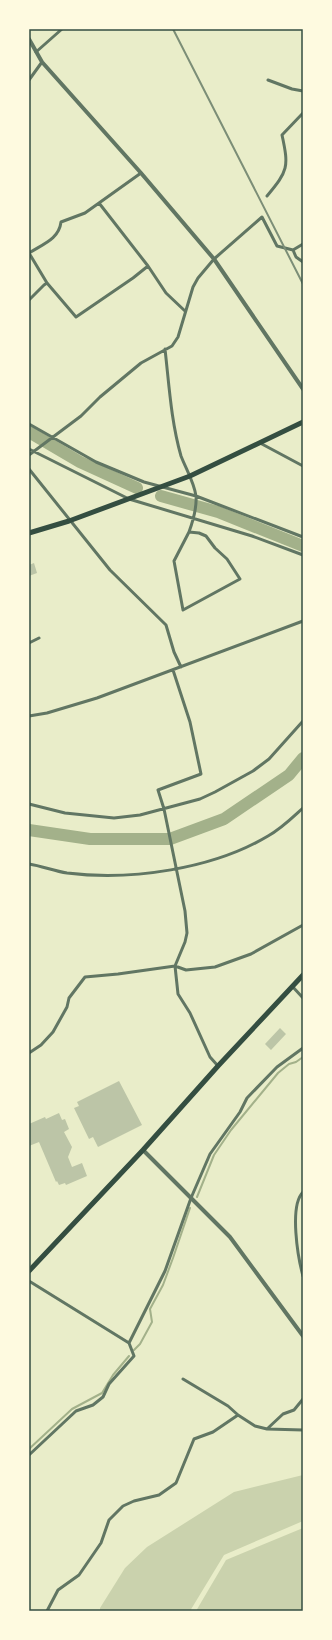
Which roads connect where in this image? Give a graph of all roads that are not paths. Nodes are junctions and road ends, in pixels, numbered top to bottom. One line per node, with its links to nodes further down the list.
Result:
1 (62, 29): 3 (street)
2 (29, 39): 3 (street)
3 (36, 52): 4 (street)
4 (42, 62): 5 (street); 9 (street)
5 (29, 80)
6 (268, 80): 7 (street)
7 (303, 91)
8 (303, 113): 10 (street)
9 (141, 173): 11 (street); 15 (street)
10 (267, 196)
11 (99, 203): 14 (street); 17 (street)
12 (303, 244): 13 (street)
13 (293, 250): 15 (street); 16 (street)
14 (29, 253): 18 (street)
15 (214, 259): 20 (street); 22 (street)
16 (303, 262)
17 (148, 266): 18 (street); 20 (street)
18 (47, 283): 19 (street)
19 (29, 300)
20 (185, 311): 21 (street)
21 (164, 349): 25 (street); 32 (street)
22 (303, 389)
23 (303, 422): 26 (main road)
24 (29, 424): 25 (street)
25 (52, 438): 28 (street); 33 (street)
26 (260, 443): 30 (street); 32 (main road)
27 (29, 449): 28 (street)
28 (34, 451): 29 (street); 35 (street)
29 (29, 455)
30 (303, 466)
31 (29, 469): 37 (street)
32 (190, 476): 33 (main road); 34 (street)
33 (160, 487): 34 (street); 35 (main road)
34 (196, 496): 36 (street); 40 (street)
35 (129, 498): 36 (street); 37 (main road)
36 (195, 517): 38 (street); 41 (street)
37 (69, 521): 39 (main road); 45 (street)
38 (189, 532): 38 (street)
39 (29, 533)
40 (303, 537)
41 (303, 555)
42 (303, 621): 45 (street)
43 (40, 638): 44 (street)
44 (29, 643)
45 (181, 667): 46 (street)
46 (173, 670): 47 (street); 51 (street)
47 (29, 716)
48 (303, 721): 51 (street)
49 (29, 804): 51 (street)
50 (303, 808): 53 (street)
51 (164, 809): 53 (street)
52 (29, 864): 53 (street)
53 (175, 869): 55 (street)
54 (303, 925): 55 (street)
55 (175, 966): 60 (street); 61 (street)
56 (303, 974): 57 (main road)
57 (292, 986): 58 (street); 61 (main road)
58 (303, 998)
59 (303, 1048): 64 (street)
60 (29, 1053)
61 (218, 1066): 62 (main road)
62 (143, 1150): 64 (street); 65 (main road)
63 (303, 1192): 66 (street)
64 (191, 1198): 68 (street); 69 (street)
65 (29, 1271)
66 (303, 1276)
67 (29, 1281): 69 (street)
68 (303, 1336)
69 (129, 1344): 75 (street)
70 (183, 1379): 72 (street)
71 (303, 1399): 73 (street)
72 (238, 1415): 73 (street); 76 (street)
73 (266, 1429): 74 (street)
74 (303, 1430)
75 (29, 1455)
76 (47, 1611)

